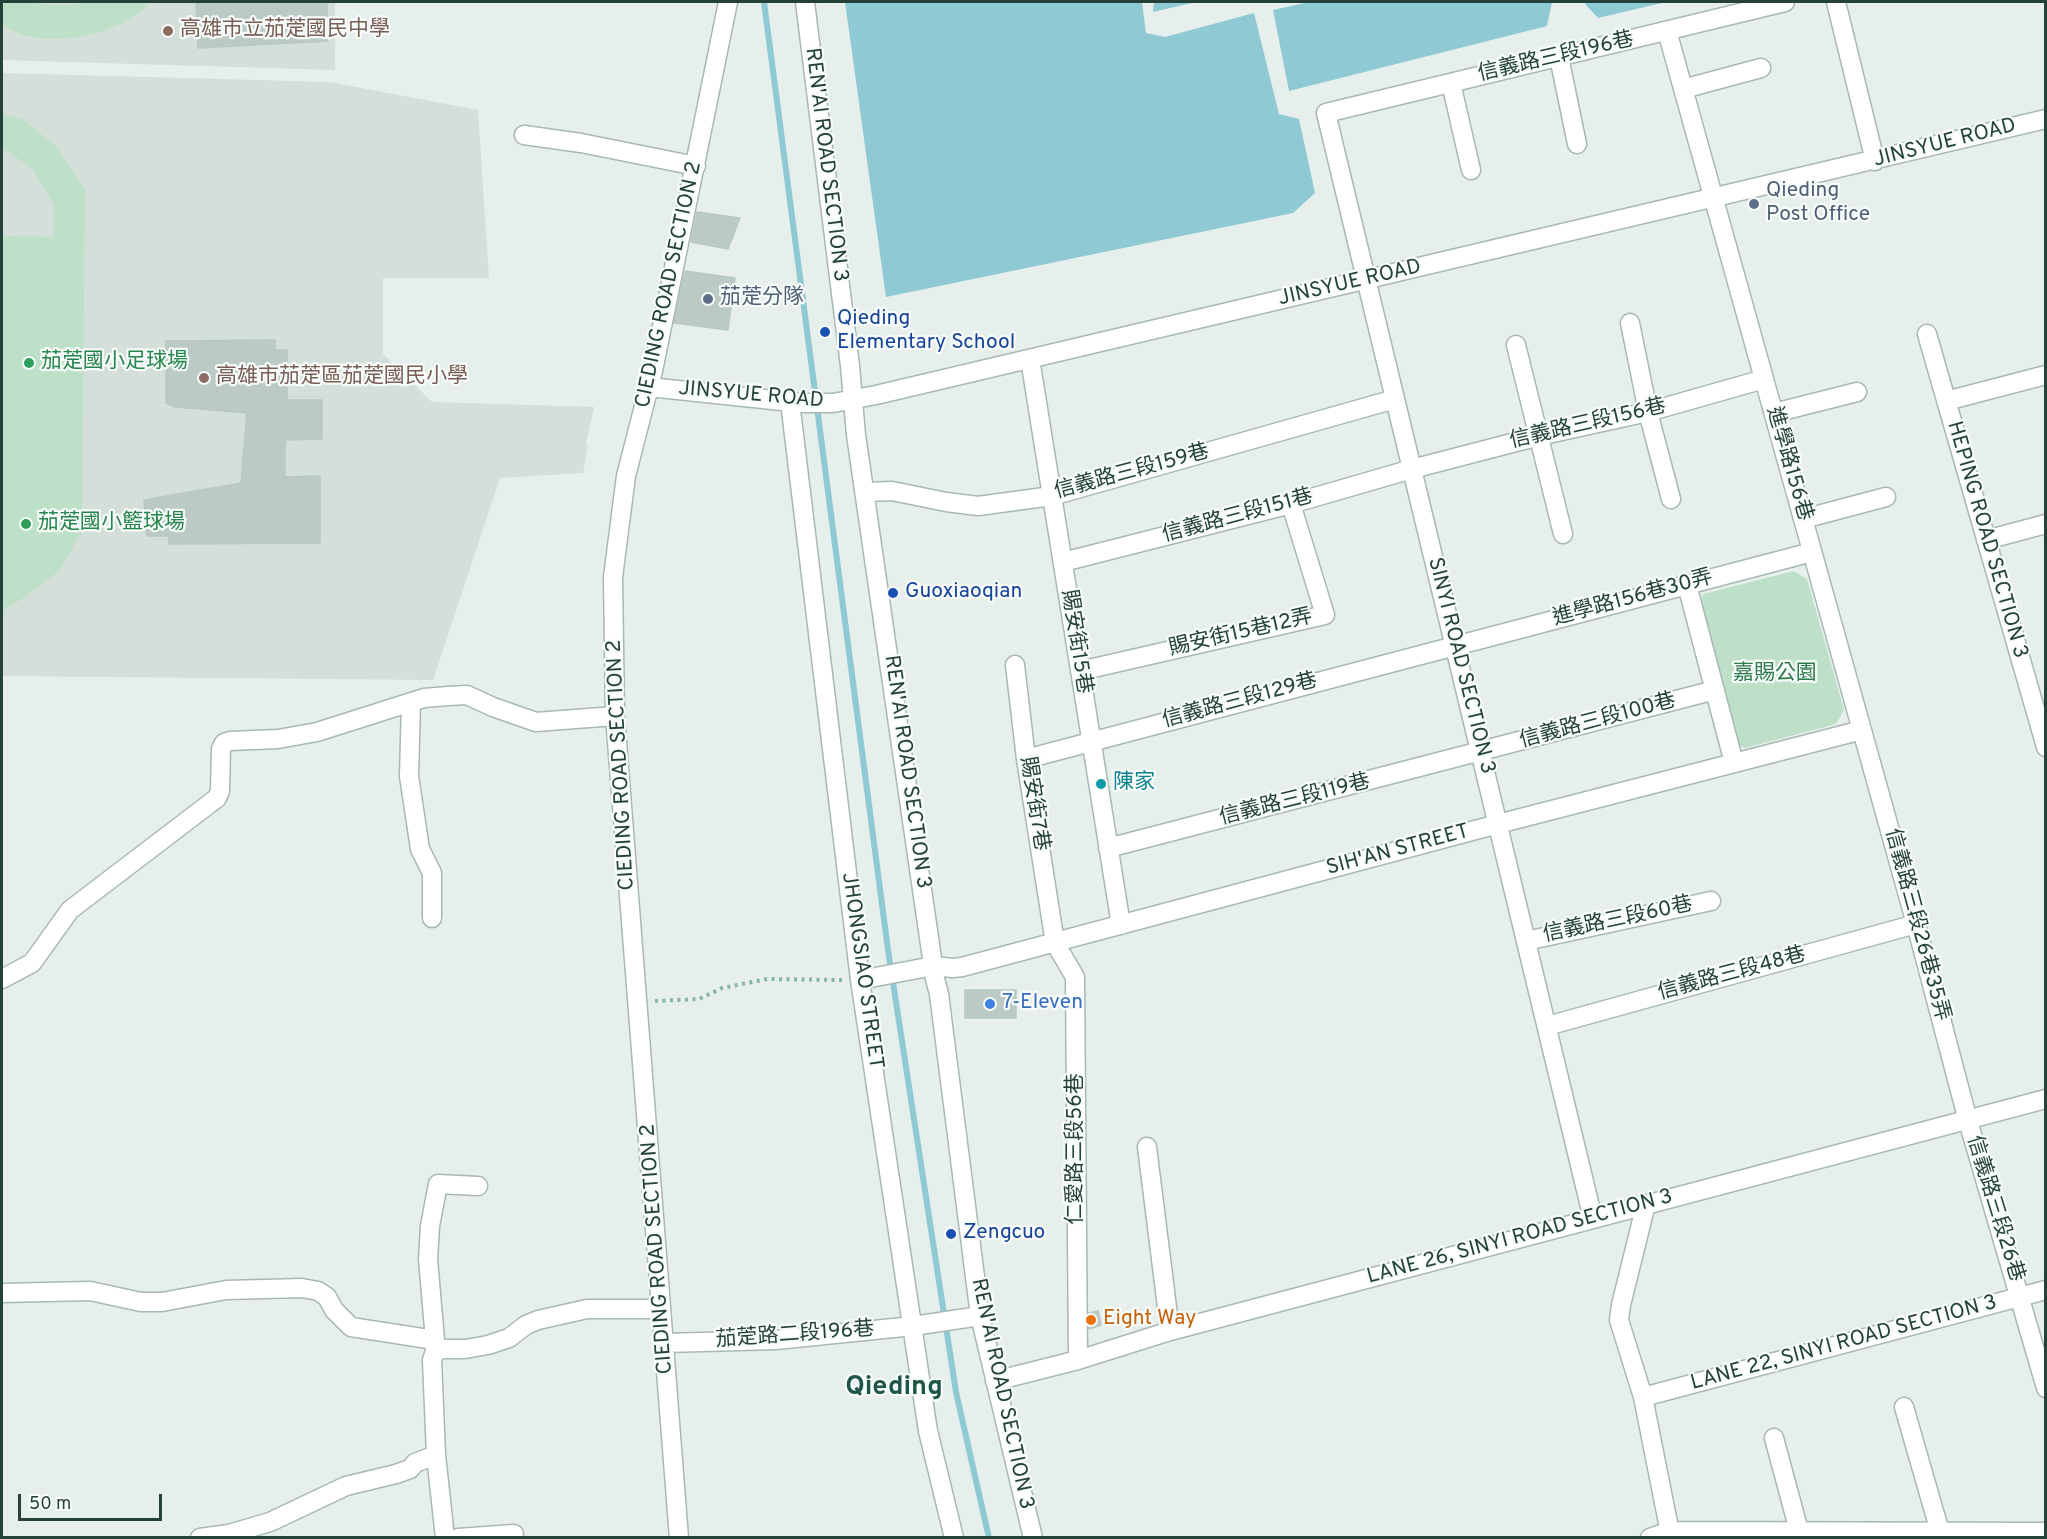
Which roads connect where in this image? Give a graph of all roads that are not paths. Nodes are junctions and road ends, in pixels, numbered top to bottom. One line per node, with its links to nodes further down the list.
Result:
1 (728, 2): 15 (street, CIEDING ROAD SECTION 2)
2 (805, 2): 27 (street, REN'AI ROAD SECTION 3)
3 (1785, 2): 5 (street, 信義路三段196巷)
4 (1836, 2): 14 (street)
5 (1667, 31): 6 (street, 信義路三段196巷); 9 (street, 進學路156巷)
6 (1559, 57): 8 (street, 信義路三段196巷); 13 (street)
7 (1761, 68): 9 (street)
8 (1451, 83): 10 (street, 信義路三段196巷); 16 (street)
9 (1683, 89): 17 (street, 進學路156巷)
10 (1326, 113): 18 (street, SINYI ROAD SECTION 3)
11 (2046, 119): 14 (street, JINSYUE ROAD)
12 (524, 135): 15 (street)
13 (1576, 144)
14 (1875, 161): 17 (street, JINSYUE ROAD)
15 (696, 166): 25 (street, CIEDING ROAD SECTION 2)
16 (1471, 170)
17 (1714, 198): 18 (street, JINSYUE ROAD); 24 (street, 進學路156巷)
18 (1366, 280): 22 (street, JINSYUE ROAD); 28 (street, SINYI ROAD SECTION 3)
19 (1630, 323): 31 (street)
20 (1927, 334): 29 (street, HEPING ROAD SECTION 3)
21 (1516, 345): 33 (street)
22 (1030, 359): 27 (street, JINSYUE ROAD); 36 (street, 賜安街15巷)
23 (2046, 375): 29 (street)
24 (1764, 379): 31 (street, 信義路三段156巷); 32 (street, 進學路156巷)
25 (649, 387): 30 (street, JINSYUE ROAD); 53 (street, CIEDING ROAD SECTION 2)
26 (1857, 392): 32 (street)
27 (853, 399): 30 (street, JINSYUE ROAD); 35 (street, REN'AI ROAD SECTION 3)
28 (1395, 399): 34 (street, SINYI ROAD SECTION 3); 36 (street, 信義路三段159巷)
29 (1946, 401): 43 (street, HEPING ROAD SECTION 3)
30 (795, 402): 69 (street, JHONGSIAO STREET)
31 (1648, 412): 33 (street, 信義路三段156巷); 38 (street)
32 (1774, 413): 40 (street, 進學路156巷)
33 (1539, 436): 34 (street, 信義路三段156巷); 42 (street)
34 (1412, 469): 39 (street, 信義路三段151巷); 47 (street, SINYI ROAD SECTION 3)
35 (864, 492): 36 (street, 信義路三段159巷); 68 (street, REN'AI ROAD SECTION 3)
36 (1052, 496): 45 (street, 賜安街15巷)
37 (1886, 497): 40 (street)
38 (1671, 499)
39 (1291, 504): 45 (street, 信義路三段151巷); 49 (street, 賜安街15巷12弄)
40 (1803, 519): 44 (street, 進學路156巷)
41 (2046, 524): 43 (street)
42 (1563, 534)
43 (1986, 540): 50 (street, HEPING ROAD SECTION 3)
44 (1812, 552): 46 (street, 進學路156巷30弄); 54 (street, 進學路156巷)
45 (1063, 562): 49 (street, 賜安街15巷)
46 (1687, 585): 47 (street, 進學路156巷30弄); 51 (street)
47 (1455, 646): 55 (street, 信義路三段129巷); 57 (street, SINYI ROAD SECTION 3)
48 (1015, 665): 58 (street, 賜安街7巷)
49 (1080, 671): 55 (street, 賜安街15巷)
50 (2037, 684): 56 (street, HEPING ROAD SECTION 3)
51 (1715, 690): 57 (street, 信義路三段100巷); 59 (street)
52 (411, 703): 53 (street); 63 (street); 70 (street)
53 (615, 716): 81 (street, CIEDING ROAD SECTION 2)
54 (1862, 730): 59 (street, SIH'AN STREET); 64 (street, 信義路三段26巷35弄)
55 (1091, 741): 58 (street, 信義路三段129巷); 61 (street, 賜安街15巷)
56 (2046, 747)
57 (1481, 753): 60 (street, SINYI ROAD SECTION 3); 61 (street, 信義路三段119巷)
58 (1026, 759): 67 (street, 賜安街7巷)
59 (1734, 763): 60 (street, SIH'AN STREET)
60 (1498, 824): 65 (street, SIH'AN STREET); 66 (street, SINYI ROAD SECTION 3)
61 (1108, 848): 65 (street, 賜安街15巷)
62 (1711, 901): 66 (street, 信義路三段60巷)
63 (432, 918)
64 (1916, 924): 71 (street, 信義路三段48巷); 73 (street, 信義路三段26巷35弄)
65 (1121, 925): 67 (street, SIH'AN STREET)
66 (1526, 941): 71 (street, SINYI ROAD SECTION 3)
67 (1055, 943): 68 (street, SIH'AN STREET); 87 (street, 仁愛路三段56巷)
68 (933, 966): 69 (street, SIH'AN STREET); 82 (street, REN'AI ROAD SECTION 3)
69 (868, 978): 83 (street, JHONGSIAO STREET)
70 (2, 980)
71 (1547, 1026): 77 (street, SINYI ROAD SECTION 3)
72 (2046, 1099): 73 (street, LANE 26, SINYI ROAD SECTION 3)
73 (1968, 1121): 76 (street, LANE 26, SINYI ROAD SECTION 3); 80 (street, 信義路三段26巷)
74 (1148, 1147): 84 (street)
75 (478, 1186): 86 (street)
76 (1647, 1204): 77 (street, LANE 26, SINYI ROAD SECTION 3); 90 (street)
77 (1593, 1219): 84 (street, LANE 26, SINYI ROAD SECTION 3)
78 (2046, 1290): 80 (street, LANE 22, SINYI ROAD SECTION 3)
79 (2, 1293): 86 (street)
80 (2020, 1297): 89 (street, 信義路三段26巷); 90 (street, LANE 22, SINYI ROAD SECTION 3)
81 (661, 1309): 85 (street, CIEDING ROAD SECTION 2); 86 (street)
82 (980, 1316): 83 (street, 茄萣路二段196巷); 88 (street, REN'AI ROAD SECTION 3)
83 (918, 1325): 85 (street, 茄萣路二段196巷); 103 (street, JHONGSIAO STREET)
84 (1170, 1331): 87 (street, LANE 26, SINYI ROAD SECTION 3)
85 (665, 1343): 102 (street, CIEDING ROAD SECTION 2)
86 (435, 1346): 93 (street)
87 (1078, 1360): 88 (street, LANE 26, SINYI ROAD SECTION 3)
88 (995, 1382): 104 (street, REN'AI ROAD SECTION 3)
89 (2046, 1388)
90 (1643, 1397): 98 (street)
91 (1904, 1407): 95 (street)
92 (1774, 1438): 94 (street)
93 (436, 1455): 99 (street); 100 (street)
94 (1799, 1531): 95 (street); 98 (street)
95 (1940, 1532): 96 (street)
96 (2046, 1532)
97 (514, 1534): 101 (street)
98 (1670, 1534): 105 (street)
99 (200, 1538)
100 (445, 1538)
101 (458, 1538)
102 (679, 1538)
103 (954, 1538)
104 (1033, 1538)
105 (1650, 1538)

